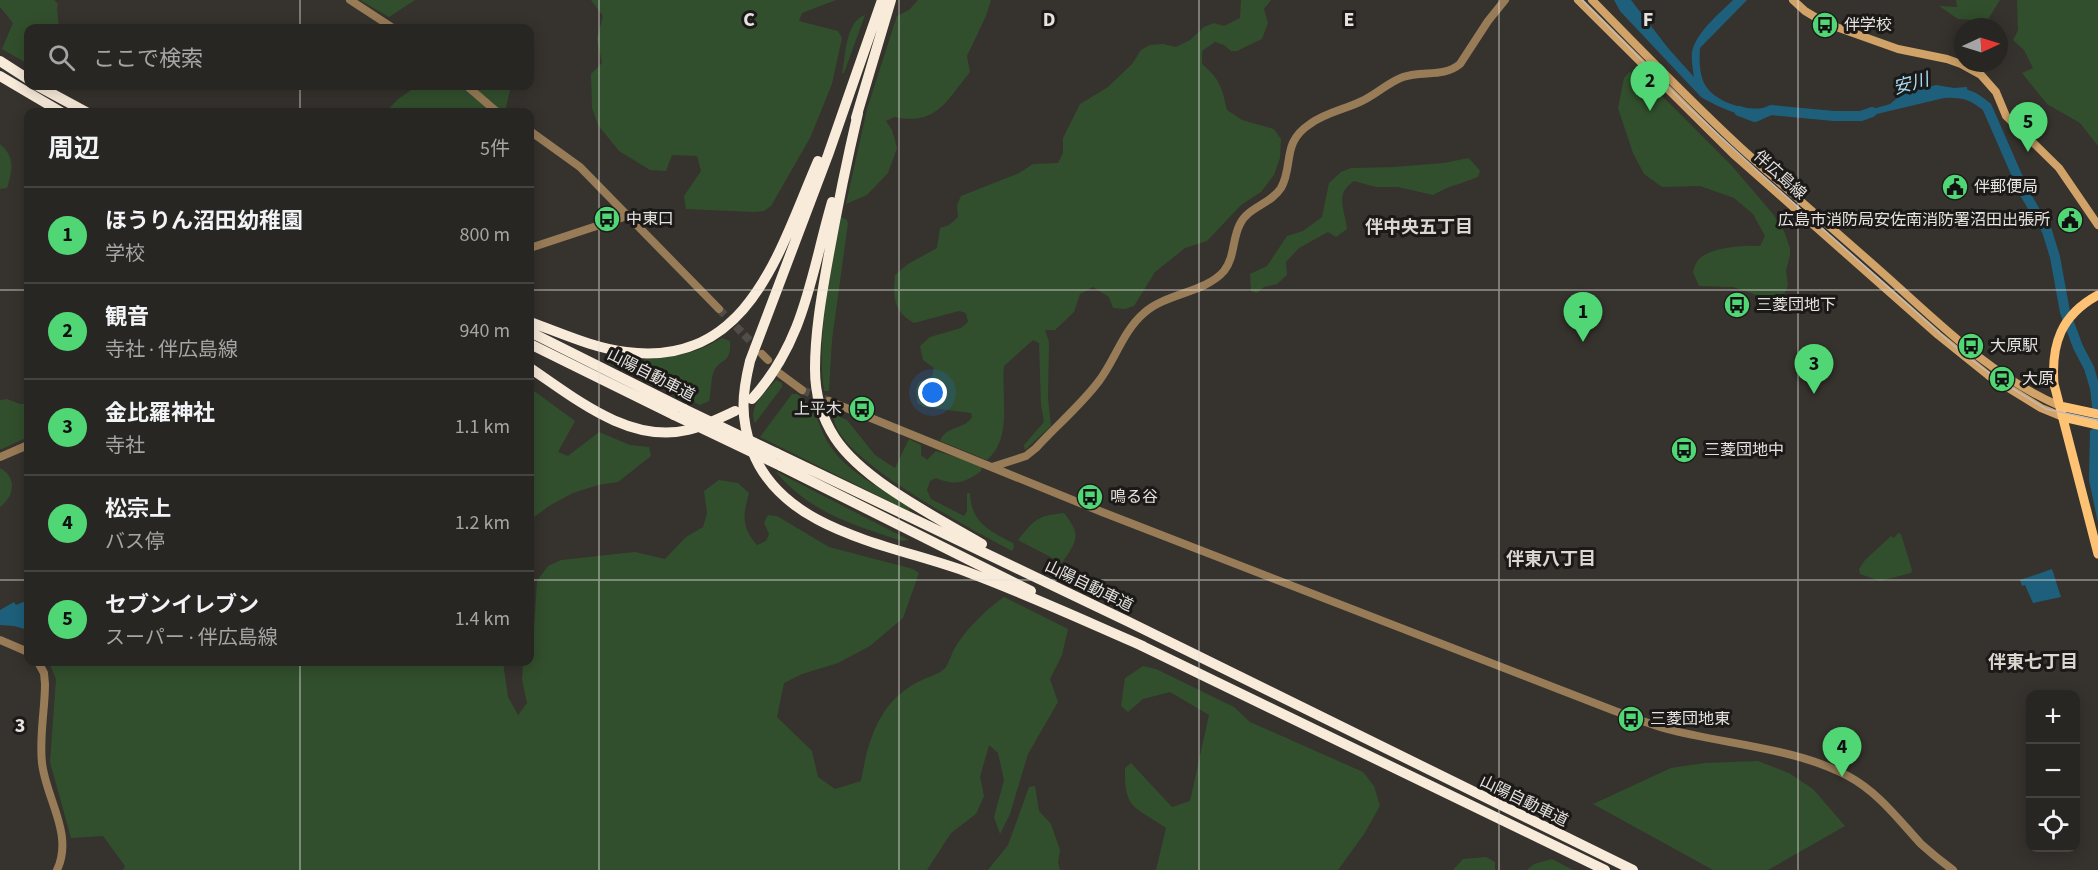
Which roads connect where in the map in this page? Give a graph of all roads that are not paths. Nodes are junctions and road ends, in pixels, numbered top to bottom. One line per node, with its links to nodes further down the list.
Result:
1 (350, 0): 8 (street)
2 (882, 0): 10 (highway)
3 (891, 0): 20 (highway)
4 (1505, 0): 45 (street)
5 (1578, 0): 30 (main road, 伴広島線)
6 (1592, 0): 28 (main road, 伴広島線)
7 (1793, 0): 23 (main road)
8 (387, 24)
9 (0, 61): 12 (highway)
10 (855, 75): 27 (highway); 49 (highway)
11 (0, 76): 14 (highway)
12 (24, 76)
13 (24, 90): 17 (highway)
14 (24, 90)
15 (45, 90): 18 (highway)
16 (472, 90): 19 (street)
17 (55, 108)
18 (79, 108)
19 (492, 108)
20 (858, 113): 35 (highway); 47 (highway)
21 (534, 134): 22 (street)
22 (627, 216): 24 (street); 26 (street)
23 (2098, 225)
24 (534, 247)
25 (2098, 295): 37 (main road)
26 (719, 309)
27 (534, 323)
28 (1944, 327): 30 (main road); 37 (main road, 伴広島線)
29 (534, 334): 39 (highway, 山陽自動車道)
30 (1938, 335): 41 (main road, 伴広島線)
31 (534, 346): 39 (highway, 山陽自動車道)
32 (534, 371): 38 (highway)
33 (779, 373): 34 (street)
34 (802, 390)
35 (752, 399)
36 (829, 401): 45 (street)
37 (2060, 406): 40 (main road); 41 (main road)
38 (735, 411)
39 (679, 412): 47 (highway, 山陽自動車道, bridge); 49 (highway, 山陽自動車道, bridge)
40 (2093, 413)
41 (2063, 417): 42 (main road); 46 (main road)
42 (2098, 425)
43 (24, 447): 44 (street)
44 (4, 455)
45 (992, 466): 55 (street)
46 (2098, 554)
47 (1041, 580): 54 (highway, 山陽自動車道)
48 (0, 640): 50 (street)
49 (1143, 646): 53 (highway, 山陽自動車道)
50 (24, 650)
51 (40, 666): 52 (street)
52 (57, 870)
53 (1605, 870)
54 (1633, 870)
55 (1953, 870)

